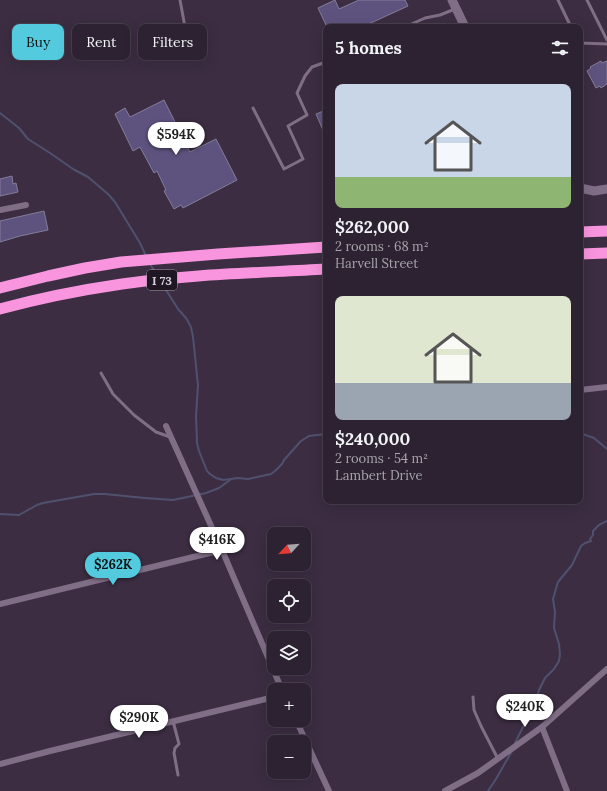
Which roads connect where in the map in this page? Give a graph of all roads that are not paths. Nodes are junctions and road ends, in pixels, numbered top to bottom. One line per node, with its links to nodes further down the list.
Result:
1 (180, 0): 6 (lane)
2 (452, 0): 5 (street)
3 (558, 0): 9 (lane)
4 (587, 0): 10 (lane)
5 (456, 9): 7 (lane); 8 (street)
6 (184, 24)
7 (412, 24)
8 (464, 24)
9 (569, 24)
10 (607, 40)
11 (583, 43): 12 (lane)
12 (607, 44)
13 (323, 63): 14 (lane)
14 (253, 108)
15 (583, 189): 16 (street)
16 (607, 189)
17 (26, 205): 18 (street)
18 (0, 210)
19 (607, 230): 20 (highway)
20 (583, 232)
21 (323, 247): 25 (highway, I 73)
22 (607, 253): 23 (highway)
23 (583, 254)
24 (323, 269): 26 (highway, I 73)
25 (0, 288)
26 (0, 309)
27 (101, 373): 31 (lane)
28 (607, 387): 29 (street)
29 (583, 390)
30 (166, 426): 31 (street)
31 (171, 437): 32 (street)
32 (222, 550): 33 (street); 35 (street)
33 (0, 604)
34 (607, 669): 40 (street)
35 (279, 683)
36 (474, 696): 41 (lane)
37 (267, 699): 38 (street)
38 (173, 722): 42 (street); 43 (lane)
39 (299, 727): 44 (street)
40 (542, 727): 41 (street); 46 (street)
41 (498, 759): 45 (street)
42 (0, 764)
43 (178, 775)
44 (329, 791)
45 (445, 791)
46 (567, 791)

